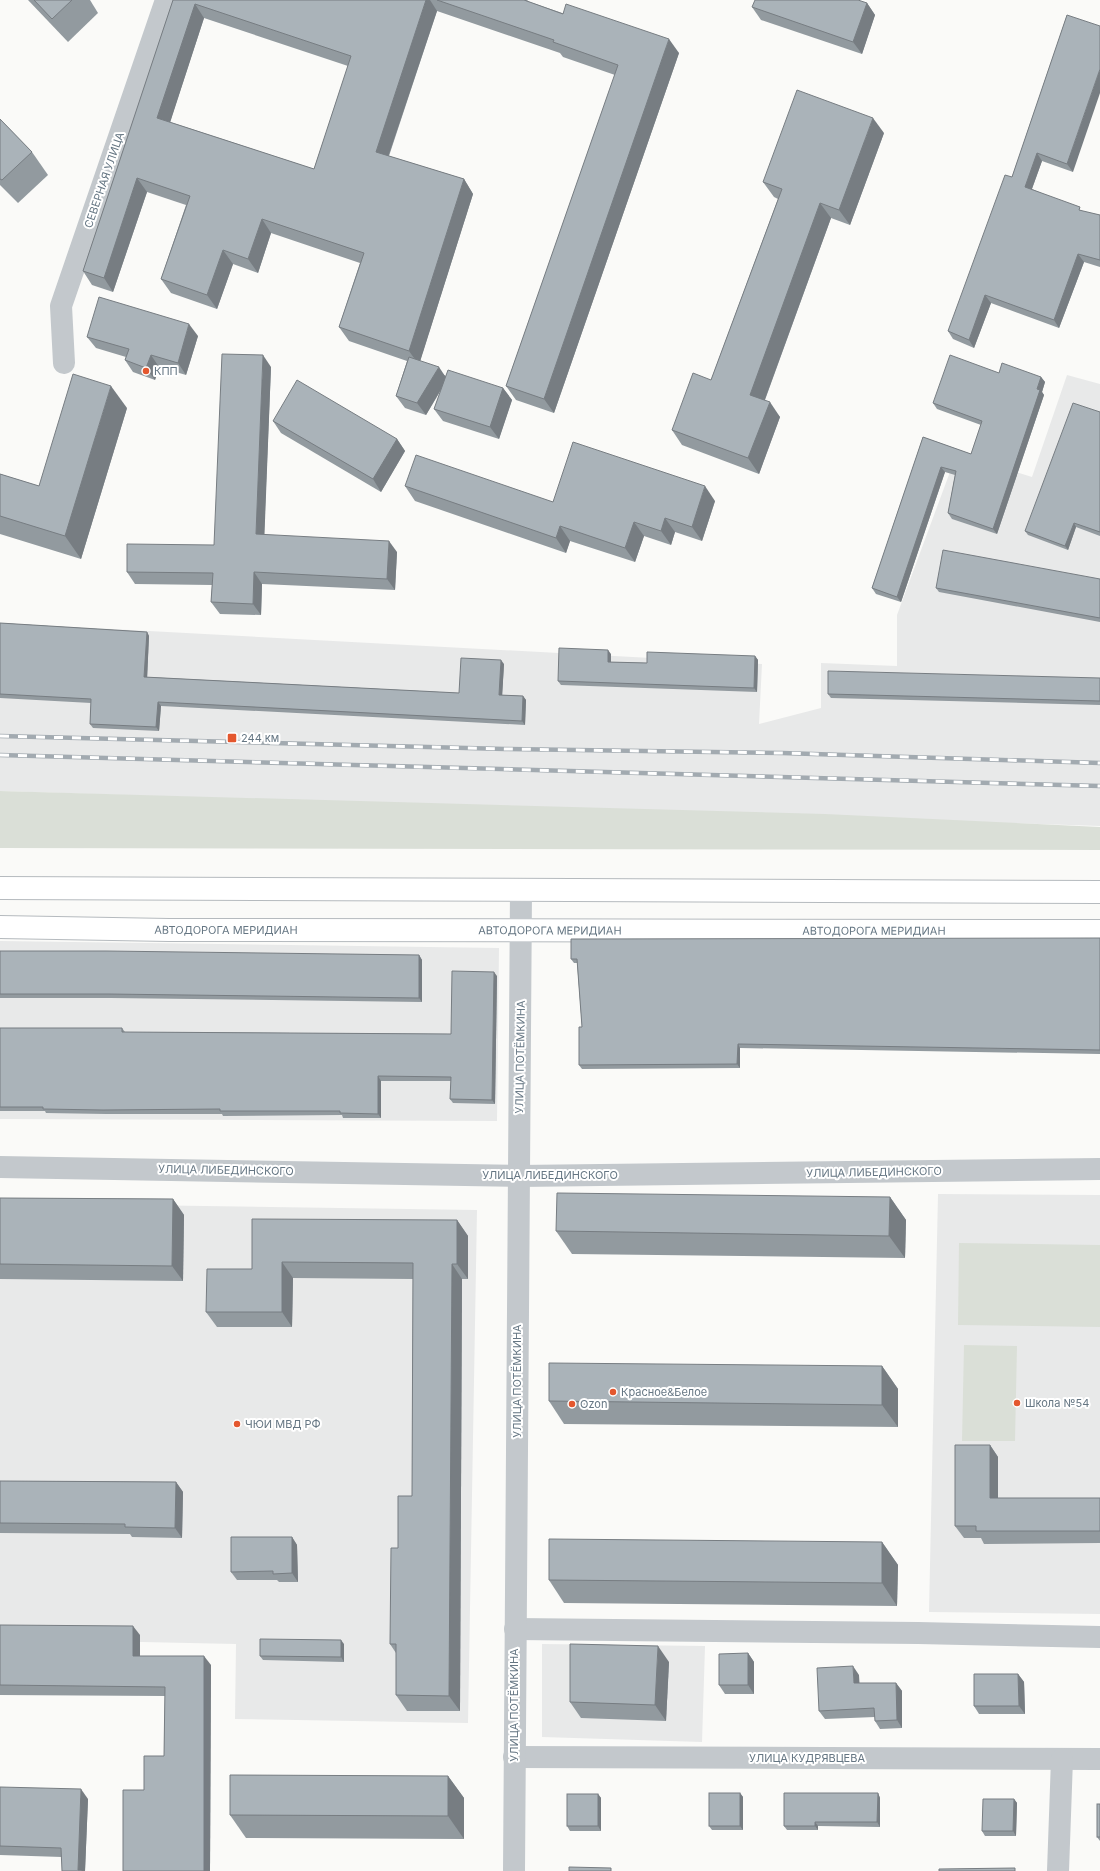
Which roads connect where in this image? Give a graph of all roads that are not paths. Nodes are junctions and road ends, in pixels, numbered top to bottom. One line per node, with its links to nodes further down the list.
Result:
1 (166, 0): 2 (street, СЕВЕРНАЯ УЛИЦА)
2 (64, 364)
3 (0, 888): 4 (main road)
4 (521, 890): 5 (main road); 7 (street, УЛИЦА ПОТЁМКИНА)
5 (1100, 892)
6 (0, 927): 7 (main road, АВТОДОРОГА МЕРИДИАН)
7 (521, 930): 8 (main road, АВТОДОРОГА МЕРИДИАН); 11 (street, УЛИЦА ПОТЁМКИНА)
8 (1100, 931)
9 (0, 1167): 11 (street, УЛИЦА ЛИБЕДИНСКОГО)
10 (1100, 1169): 11 (street, УЛИЦА ЛИБЕДИНСКОГО)
11 (518, 1176): 12 (street, УЛИЦА ПОТЁМКИНА)
12 (515, 1629): 13 (street); 14 (street, УЛИЦА ПОТЁМКИНА)
13 (1100, 1637)
14 (514, 1757): 15 (street, УЛИЦА КУДРЯВЦЕВА); 17 (street, УЛИЦА ПОТЁМКИНА)
15 (1062, 1759): 16 (street, УЛИЦА КУДРЯВЦЕВА); 18 (street)
16 (1100, 1759)
17 (514, 1871)
18 (1058, 1871)

